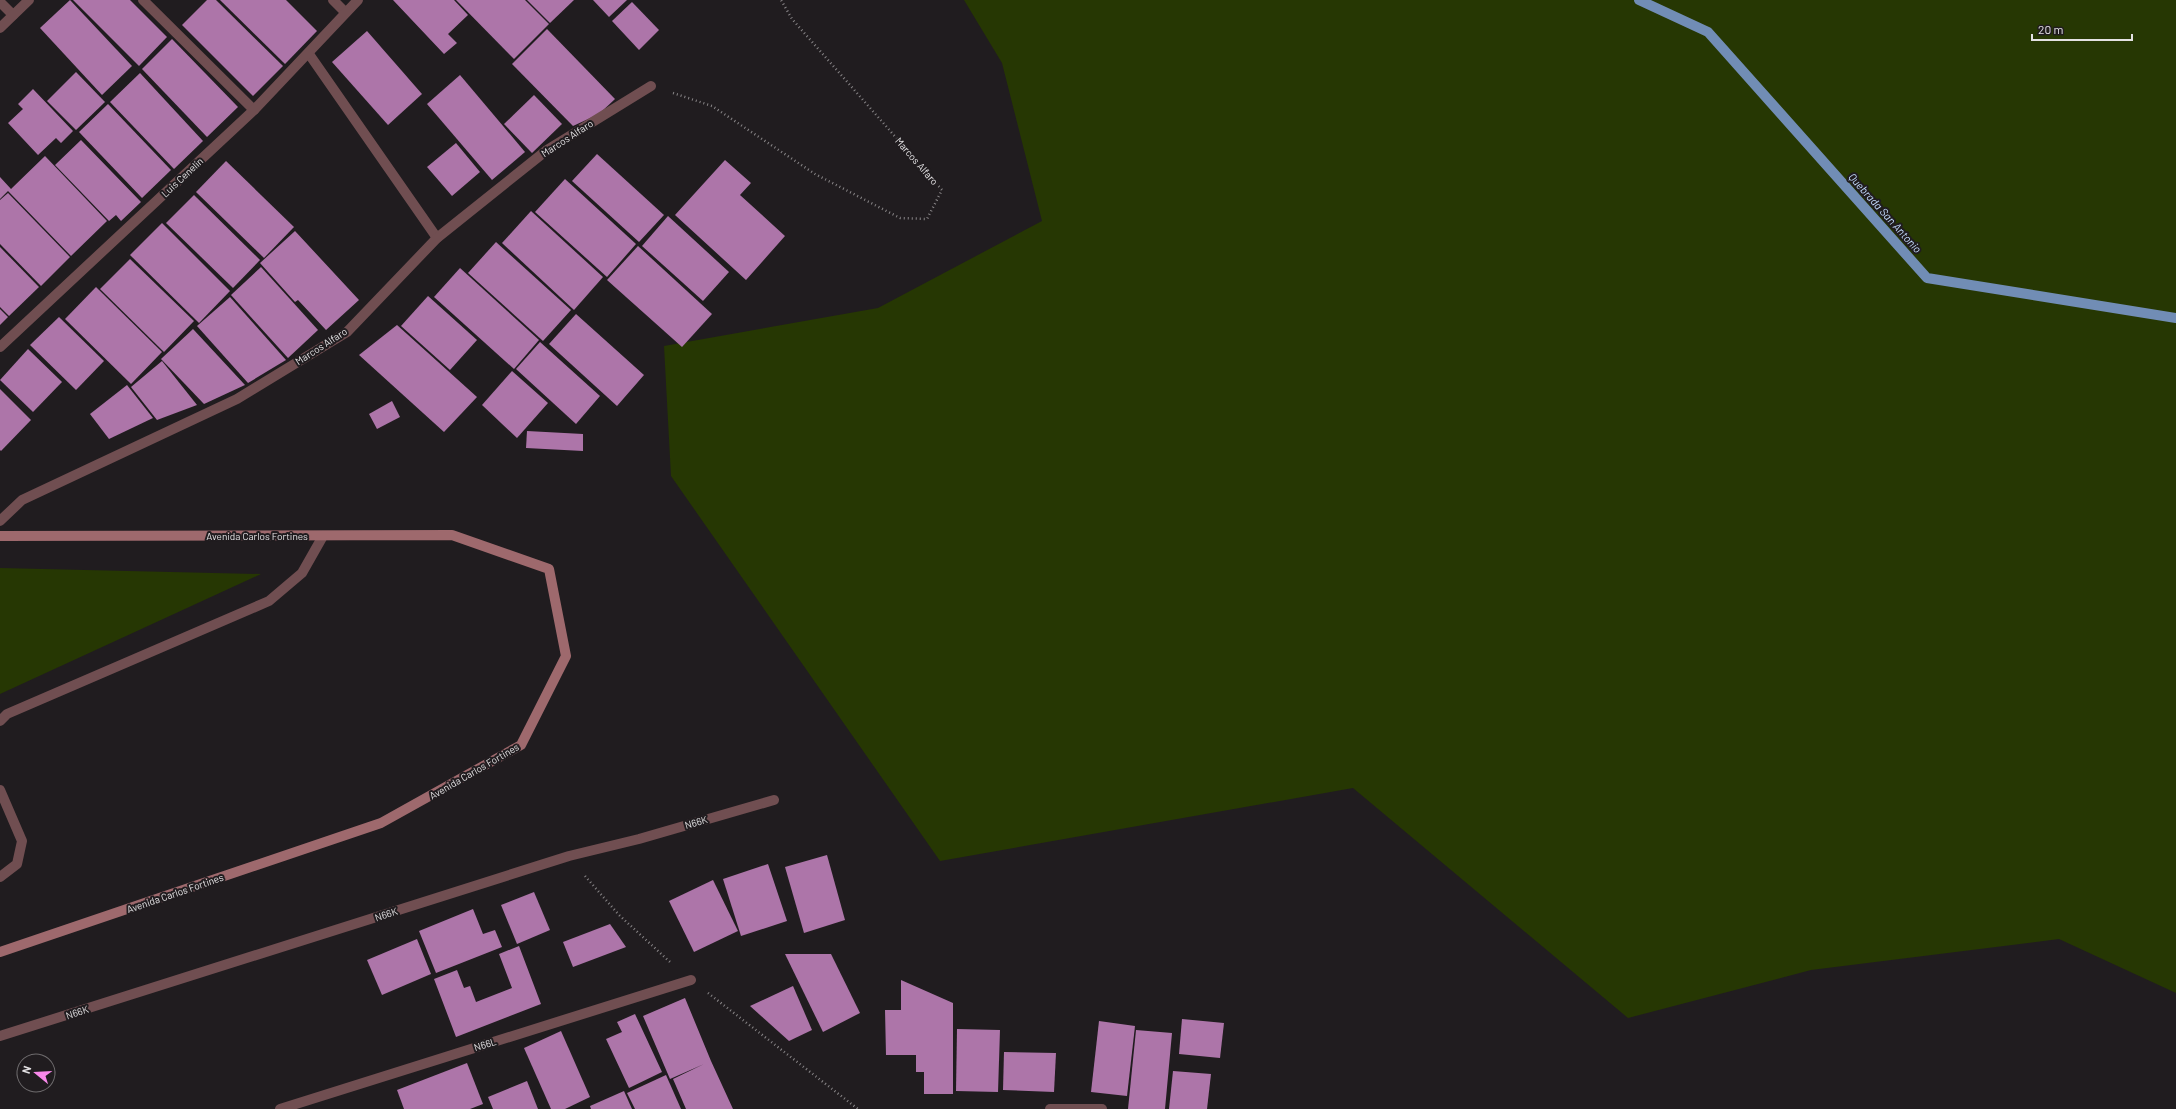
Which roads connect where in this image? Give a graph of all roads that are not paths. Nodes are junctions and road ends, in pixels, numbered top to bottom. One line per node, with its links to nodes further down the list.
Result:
1 (29, 0): 7 (street)
2 (143, 0): 11 (street)
3 (333, 0): 6 (street)
4 (358, 0): 6 (street, Luis Cenelin)
5 (0, 2): 7 (street)
6 (345, 12): 9 (street, Luis Cenelin)
7 (13, 15): 8 (street)
8 (0, 28)
9 (309, 54): 11 (street, Luis Cenelin); 12 (street)
10 (652, 86): 12 (street, Marcos Alfaro)
11 (254, 110): 13 (street, Luis Cenelin)
12 (437, 238): 14 (street, Marcos Alfaro)
13 (0, 347)
14 (0, 521)
15 (0, 536): 16 (street, Avenida Carlos Fortines)
16 (323, 536): 17 (street); 21 (street, Avenida Carlos Fortines)
17 (0, 721)
18 (0, 790): 20 (street)
19 (774, 800): 23 (street, N66K)
20 (0, 877)
21 (0, 952)
22 (691, 980): 24 (street, N66L)
23 (0, 1036)
24 (280, 1109)
25 (1050, 1109): 26 (street)
26 (1102, 1109)

